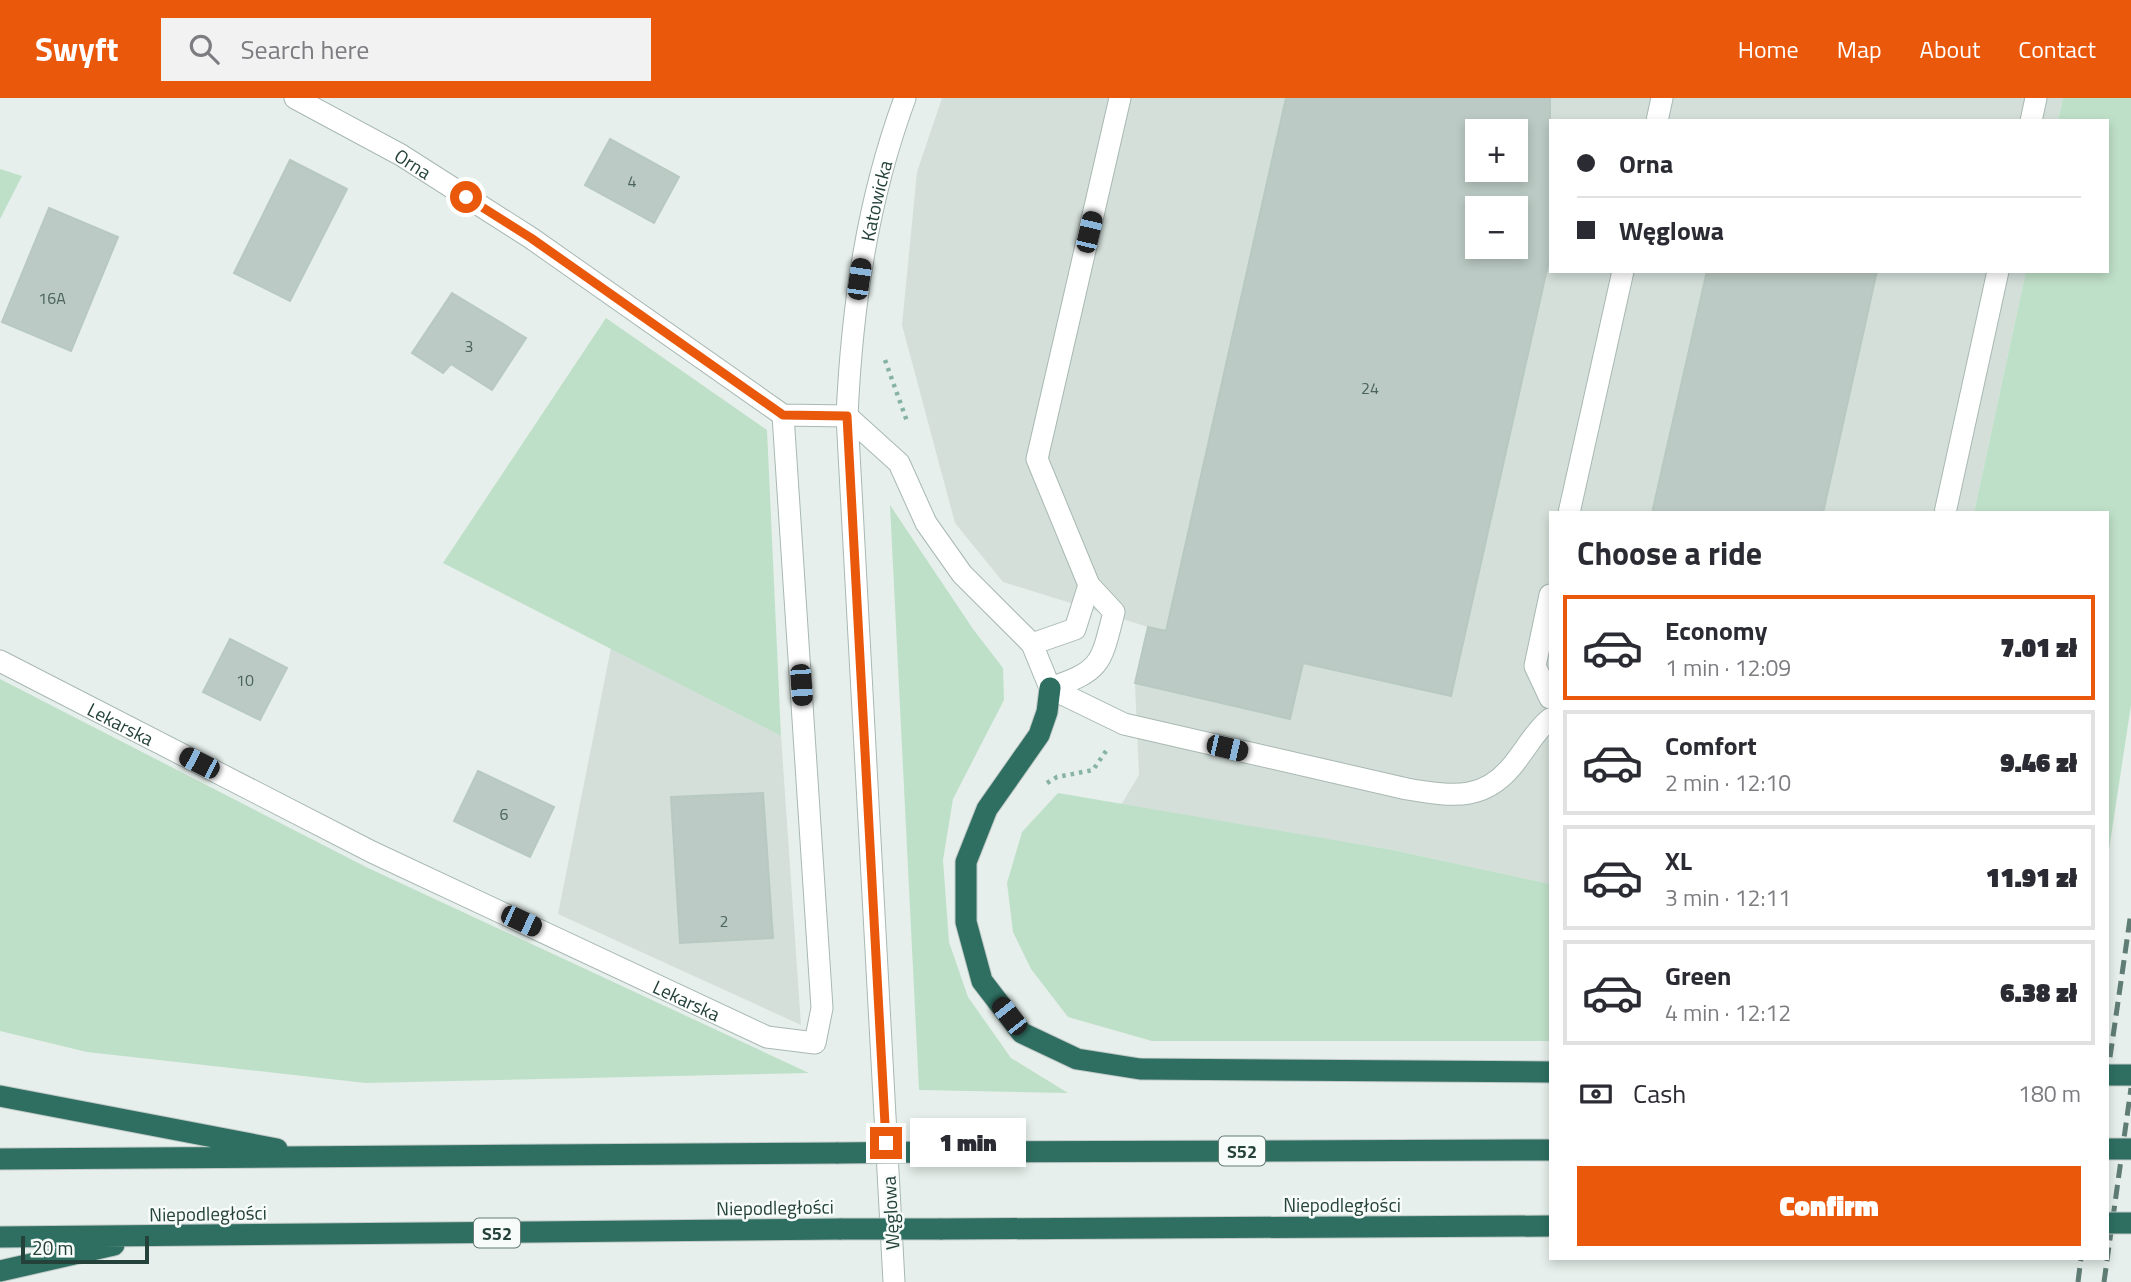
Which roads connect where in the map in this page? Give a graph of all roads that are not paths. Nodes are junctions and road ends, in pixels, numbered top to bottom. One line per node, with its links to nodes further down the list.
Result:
1 (295, 98): 10 (street, Orna)
2 (905, 98): 11 (street, Katowicka)
3 (1121, 98): 14 (street)
4 (1662, 98): 6 (street)
5 (2036, 98): 7 (street)
6 (1657, 119)
7 (2031, 119)
8 (1623, 273): 12 (street)
9 (1998, 273): 13 (street)
10 (783, 415): 11 (street); 17 (street, Lekarska)
11 (847, 416): 16 (street); 21 (street, Katowicka)
12 (1569, 511)
13 (1945, 511)
14 (1089, 585): 16 (street); 18 (street)
15 (1549, 600): 19 (street)
16 (1032, 644): 18 (street)
17 (0, 662)
18 (1050, 688): 20 (street); 22 (highway)
19 (1549, 696)
20 (1549, 720)
21 (881, 1059): 37 (street, Węglowa)
22 (1549, 1072)
23 (2109, 1076): 24 (highway, bridge)
24 (2131, 1076)
25 (0, 1096): 29 (highway)
26 (2109, 1149): 27 (highway, bridge)
27 (2131, 1149)
28 (1549, 1150): 29 (highway, S52, bridge)
29 (323, 1158): 30 (highway, S52)
30 (0, 1160)
31 (2109, 1223): 32 (highway, bridge)
32 (2131, 1223)
33 (1549, 1226): 34 (highway, Niepodległości / S52, bridge)
34 (154, 1236): 35 (highway, Niepodległości / S52); 36 (highway)
35 (0, 1237)
36 (0, 1271)
37 (894, 1282)

